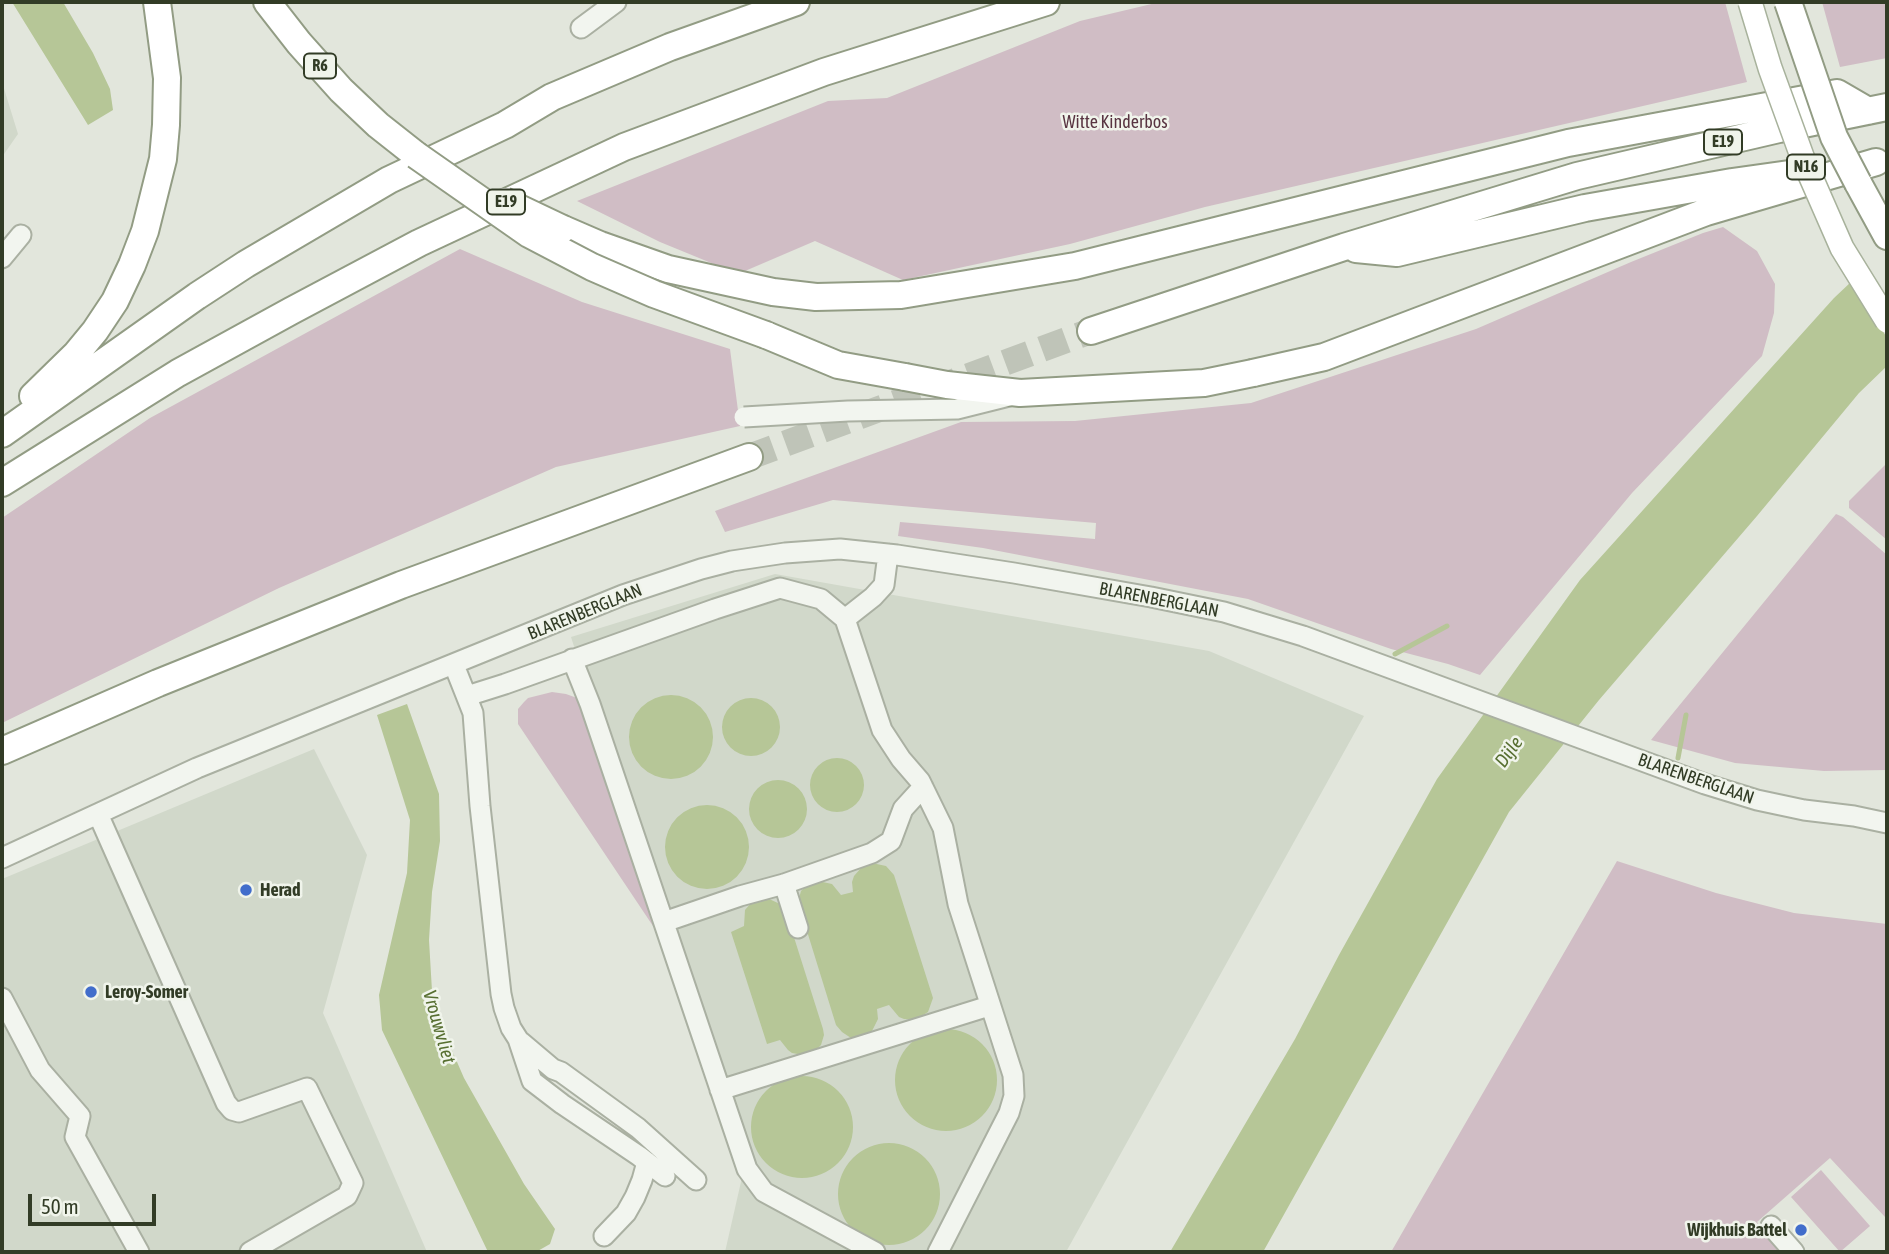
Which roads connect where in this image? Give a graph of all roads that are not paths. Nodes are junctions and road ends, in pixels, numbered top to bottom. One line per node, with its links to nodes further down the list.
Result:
1 (157, 2): 20 (highway)
2 (267, 2): 10 (highway, R6)
3 (616, 2): 8 (street)
4 (796, 2): 21 (highway)
5 (1046, 2): 23 (highway, E19)
6 (1750, 2): 16 (main road, N16, bridge)
7 (1788, 2): 13 (highway, N16, bridge)
8 (580, 28)
9 (1878, 109): 10 (highway, bridge); 14 (highway, E19)
10 (416, 155): 18 (highway, bridge)
11 (1881, 161): 14 (highway); 18 (highway, bridge)
12 (21, 235): 15 (street)
13 (1887, 236)
14 (1344, 247): 17 (highway, E19)
15 (2, 258)
16 (1887, 321)
17 (1091, 331)
18 (1020, 393): 19 (street, bridge)
19 (744, 417)
20 (2, 421)
21 (2, 434)
22 (749, 457): 29 (highway)
23 (2, 483)
24 (888, 554): 25 (street); 27 (street, BLARENBERGLAAN); 33 (street, BLARENBERGLAAN)
25 (845, 619): 26 (street); 30 (street)
26 (572, 659): 28 (street); 37 (street)
27 (454, 665): 28 (street); 32 (street, BLARENBERGLAAN)
28 (467, 696): 41 (street)
29 (2, 751)
30 (923, 787): 36 (street); 40 (street)
31 (1887, 811): 33 (street, BLARENBERGLAAN)
32 (98, 814): 35 (street, BLARENBERGLAAN); 49 (street)
33 (1854, 816): 34 (street, BLARENBERGLAAN)
34 (1887, 823)
35 (2, 858)
36 (784, 884): 37 (street); 38 (street)
37 (664, 922): 42 (street)
38 (797, 928)
39 (2, 998): 48 (street)
40 (989, 1006): 42 (street); 51 (street)
41 (518, 1039): 43 (street); 45 (street)
42 (720, 1090): 50 (street)
43 (647, 1162): 44 (street); 47 (street)
44 (666, 1176)
45 (696, 1180)
46 (1771, 1226): 52 (street)
47 (604, 1236)
48 (139, 1252)
49 (250, 1252)
50 (875, 1252)
51 (938, 1252)
52 (1794, 1252)

